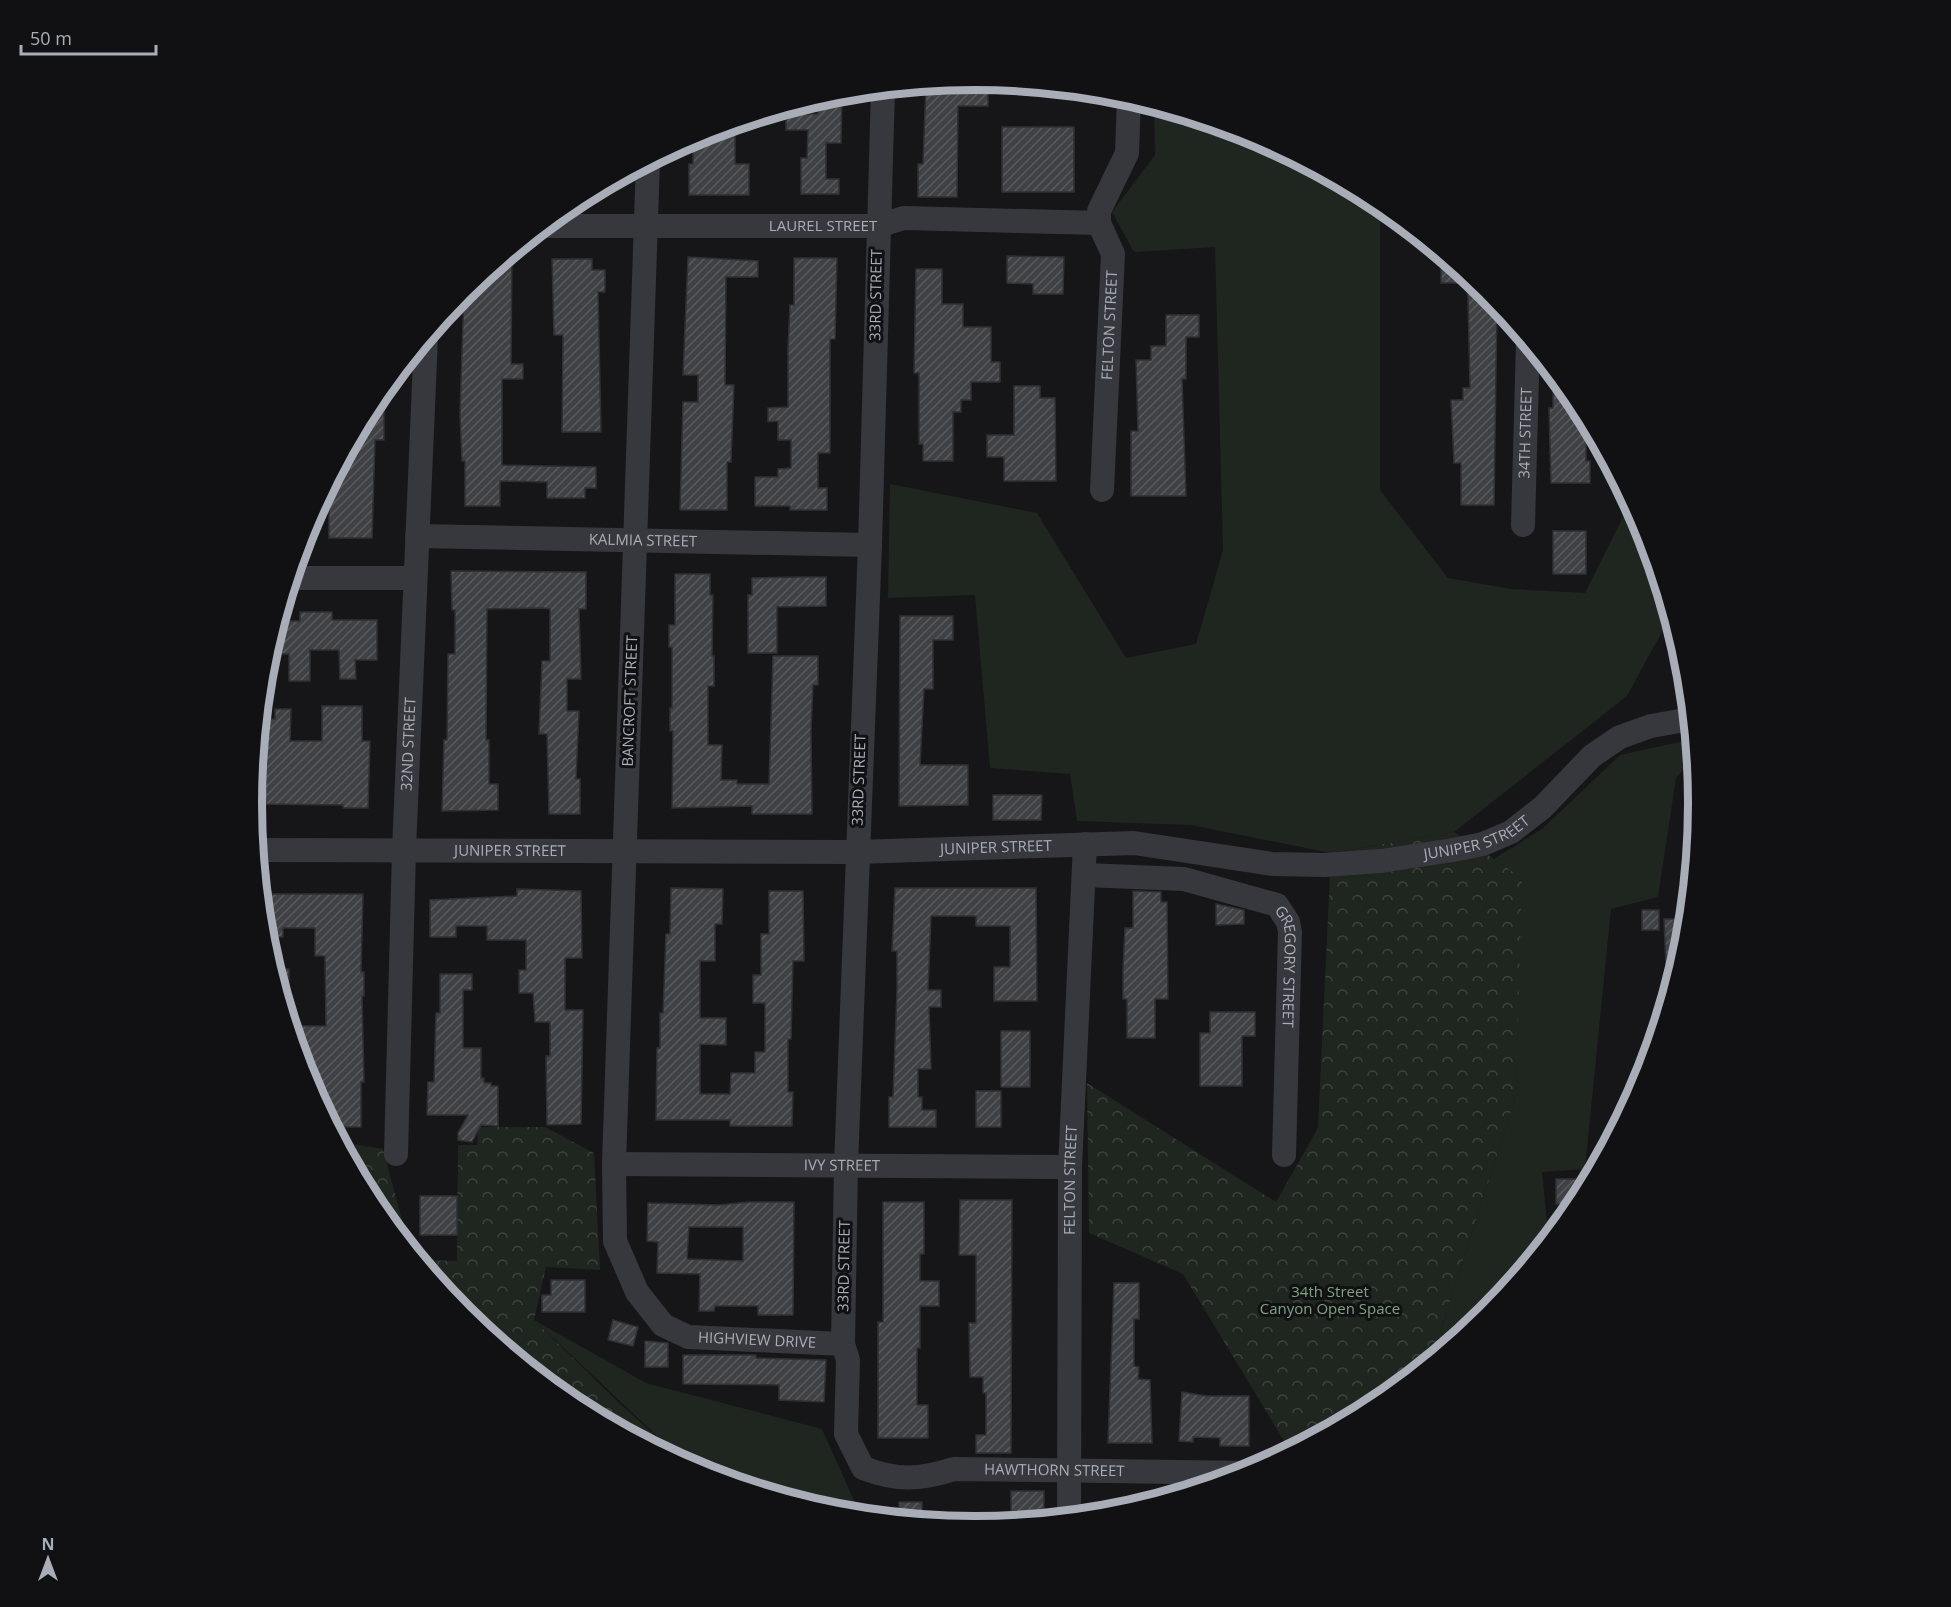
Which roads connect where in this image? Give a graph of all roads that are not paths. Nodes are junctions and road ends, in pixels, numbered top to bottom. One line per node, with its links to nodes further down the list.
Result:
1 (883, 96): 7 (street, 33RD STREET)
2 (1129, 107): 4 (street)
3 (648, 171): 6 (street, BANCROFT STREET)
4 (1099, 223): 7 (street, LAUREL STREET); 10 (street, FELTON STREET)
5 (556, 226): 6 (street, LAUREL STREET)
6 (646, 226): 7 (street, LAUREL STREET); 13 (street, BANCROFT STREET)
7 (877, 226): 14 (street, 33RD STREET)
8 (425, 349): 12 (street, 32ND STREET)
9 (1528, 352): 11 (street, 34TH STREET)
10 (1102, 489)
11 (1523, 525)
12 (417, 536): 13 (street, KALMIA STREET); 16 (street, 32ND STREET)
13 (637, 541): 14 (street, KALMIA STREET); 21 (street, BANCROFT STREET)
14 (870, 545): 22 (street, 33RD STREET)
15 (299, 578): 16 (street)
16 (415, 578): 20 (street, 32ND STREET)
17 (1684, 720): 18 (street, JUNIPER STREET)
18 (1086, 844): 22 (street, JUNIPER STREET); 23 (street, FELTON STREET)
19 (264, 850): 20 (street, JUNIPER STREET)
20 (404, 850): 21 (street, JUNIPER STREET); 24 (street, 32ND STREET)
21 (624, 852): 22 (street, JUNIPER STREET); 26 (street, BANCROFT STREET)
22 (857, 852): 27 (street, 33RD STREET)
23 (1084, 875): 25 (street, GREGORY STREET); 28 (street, FELTON STREET)
24 (396, 1154)
25 (1284, 1155)
26 (614, 1164): 27 (street, IVY STREET); 29 (street, BANCROFT STREET)
27 (846, 1165): 28 (street, IVY STREET); 30 (street, 33RD STREET)
28 (1070, 1167): 32 (street, FELTON STREET)
29 (615, 1241): 30 (street, HIGHVIEW DRIVE)
30 (843, 1344): 31 (street, 33RD STREET)
31 (862, 1468): 32 (street, HAWTHORN STREET)
32 (1069, 1471): 33 (street, HAWTHORN STREET); 34 (street, FELTON STREET)
33 (1222, 1473)
34 (1069, 1511)

